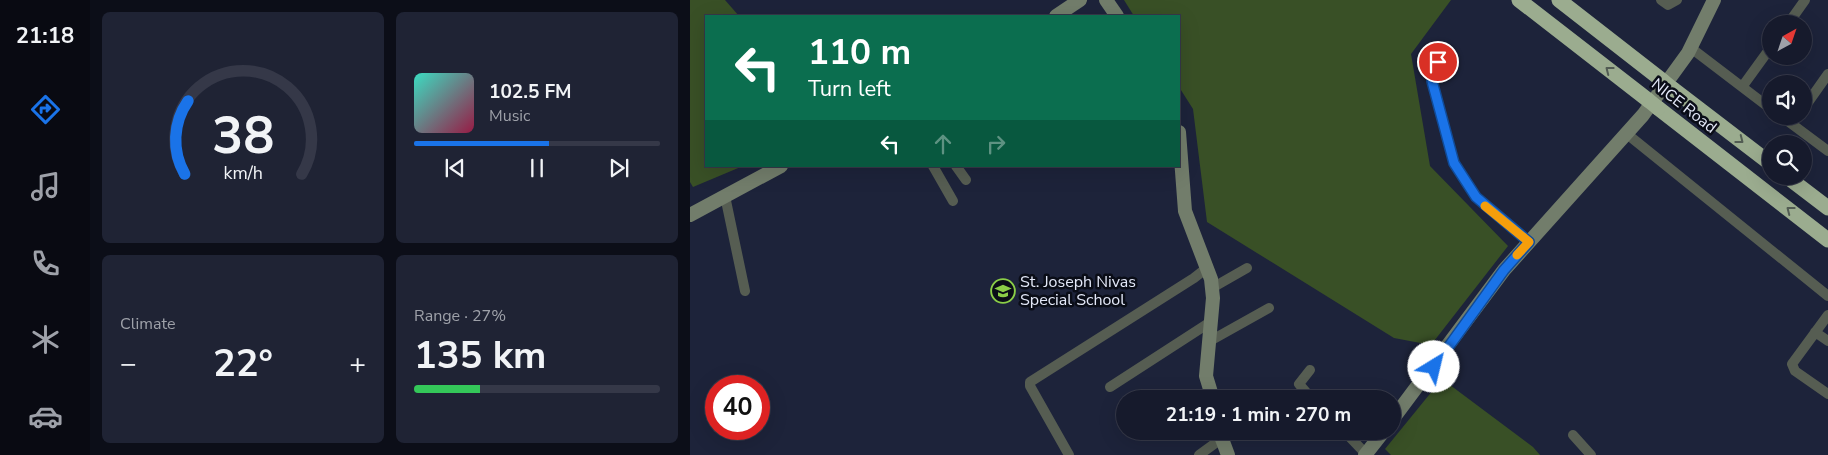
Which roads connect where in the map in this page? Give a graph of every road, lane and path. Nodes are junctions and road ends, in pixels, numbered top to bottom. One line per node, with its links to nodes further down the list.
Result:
1 (1080, 0): 9 (street)
2 (1106, 0): 10 (street)
3 (1519, 0): 33 (highway, NICE Road, one-way to 3)
4 (1560, 0): 23 (highway, NICE Road, one-way to 23)
5 (1661, 0): 6 (street)
6 (1677, 0)
7 (1714, 0): 12 (street)
8 (1805, 0): 11 (street)
9 (1058, 15)
10 (1116, 15)
11 (1794, 15)
12 (1691, 48): 16 (street); 20 (street)
13 (1762, 59): 16 (street)
14 (1438, 62): 34 (street)
15 (1828, 74): 17 (street)
16 (1742, 87): 18 (street)
17 (1812, 97)
18 (1762, 102)
19 (1800, 125): 22 (street)
20 (1627, 134): 34 (street); 39 (street)
21 (1180, 145): 35 (street)
22 (1828, 150)
23 (1762, 157)
24 (779, 167): 29 (street)
25 (933, 167): 30 (street)
26 (957, 167): 27 (street)
27 (966, 180)
28 (1798, 185): 31 (highway)
29 (725, 196): 32 (street); 38 (street)
30 (954, 201)
31 (1828, 208)
32 (690, 215)
33 (1828, 240)
34 (1529, 242): 51 (street)
35 (1208, 267): 37 (street); 57 (street)
36 (1247, 268): 37 (street)
37 (1212, 288): 42 (street)
38 (745, 291)
39 (1828, 296)
40 (1269, 308): 44 (street)
41 (1828, 315): 43 (street)
42 (1212, 321): 44 (street); 47 (street)
43 (1815, 332): 45 (street); 50 (street)
44 (1210, 341): 48 (street)
45 (1828, 342)
46 (1310, 370): 49 (street)
47 (1110, 387)
48 (1210, 390)
49 (1304, 390)
50 (1828, 394)
51 (1401, 408)
52 (1573, 436): 61 (street)
53 (1215, 440): 58 (street)
54 (1222, 440): 59 (street)
55 (1352, 440): 60 (street)
56 (1377, 440): 60 (street)
57 (1069, 455)
58 (1199, 455)
59 (1228, 455)
60 (1366, 455)
61 (1591, 455)

